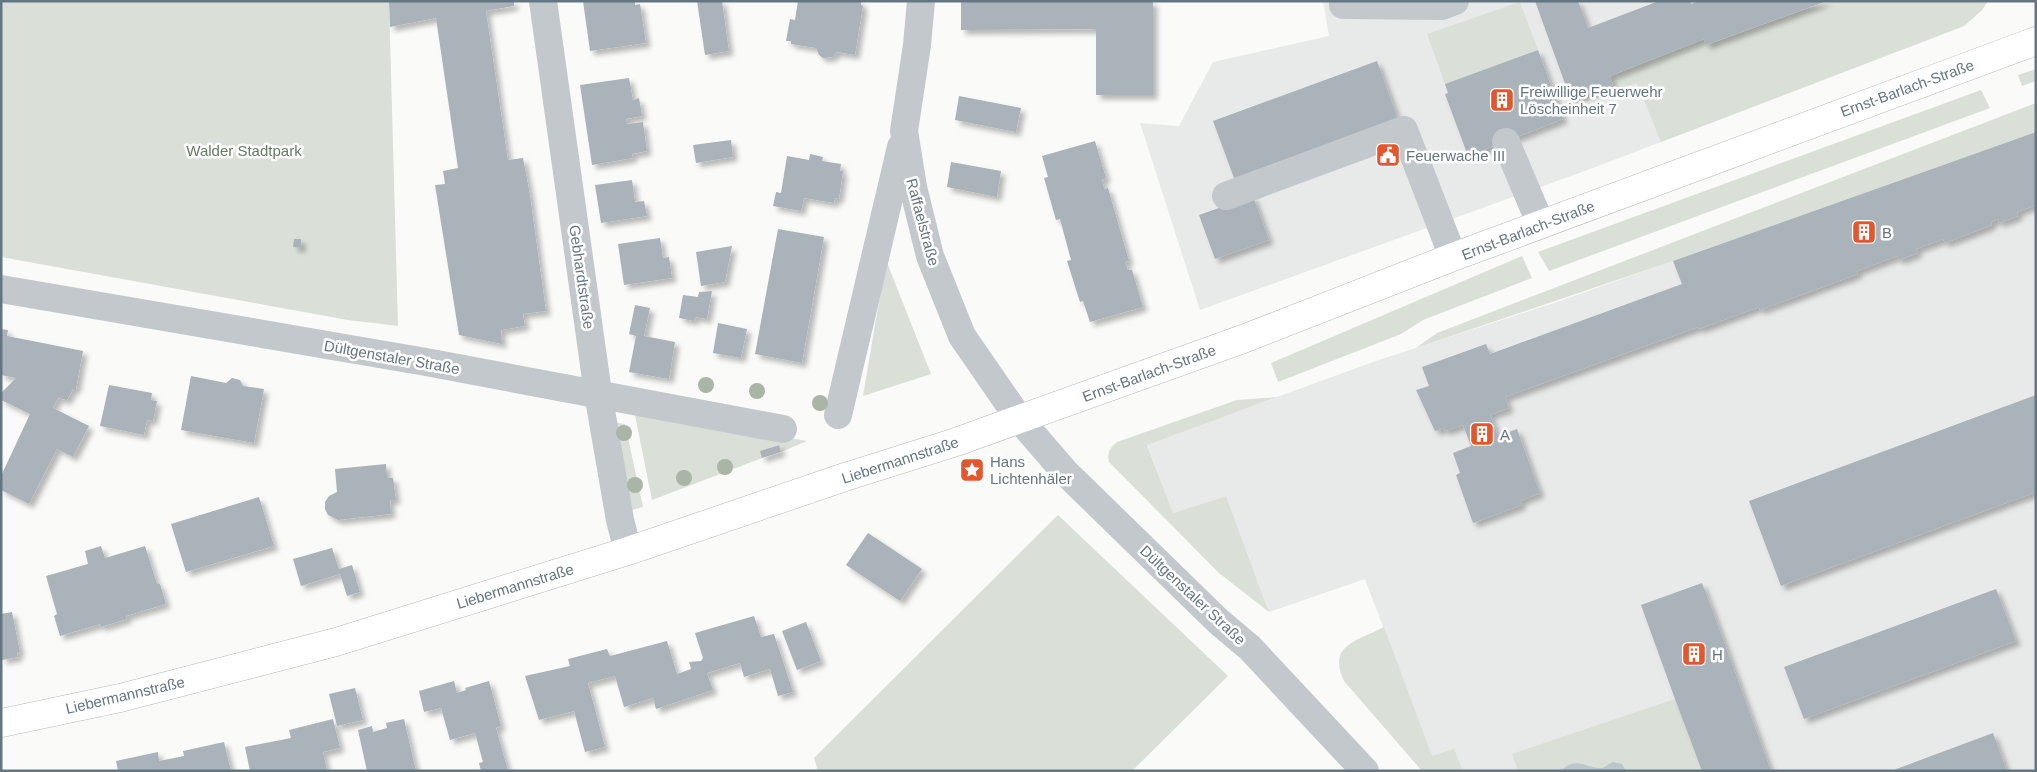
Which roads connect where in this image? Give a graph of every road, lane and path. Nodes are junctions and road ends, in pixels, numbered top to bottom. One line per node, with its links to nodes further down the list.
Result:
1 (543, 1): 12 (street, Gebhardtstraße)
2 (921, 1): 6 (street, Raffaelstraße)
3 (1455, 1): 4 (street)
4 (1343, 5)
5 (2036, 41): 9 (main road, Ernst-Barlach-Straße)
6 (904, 131): 13 (street); 14 (street, Raffaelstraße)
7 (1506, 142): 9 (street)
8 (1226, 196): 10 (street)
9 (1542, 224): 10 (main road, Ernst-Barlach-Straße)
10 (1453, 257): 14 (main road, Ernst-Barlach-Straße)
11 (1, 289): 12 (street, Dültgenstaler Straße)
12 (598, 393): 15 (street, Dültgenstaler Straße); 16 (street, Gebhardtstraße)
13 (838, 415)
14 (1020, 420): 16 (main road, Liebermannstraße); 18 (street, Dültgenstaler Straße)
15 (783, 429)
16 (628, 551): 17 (main road, Liebermannstraße)
17 (1, 723)
18 (1365, 771)

